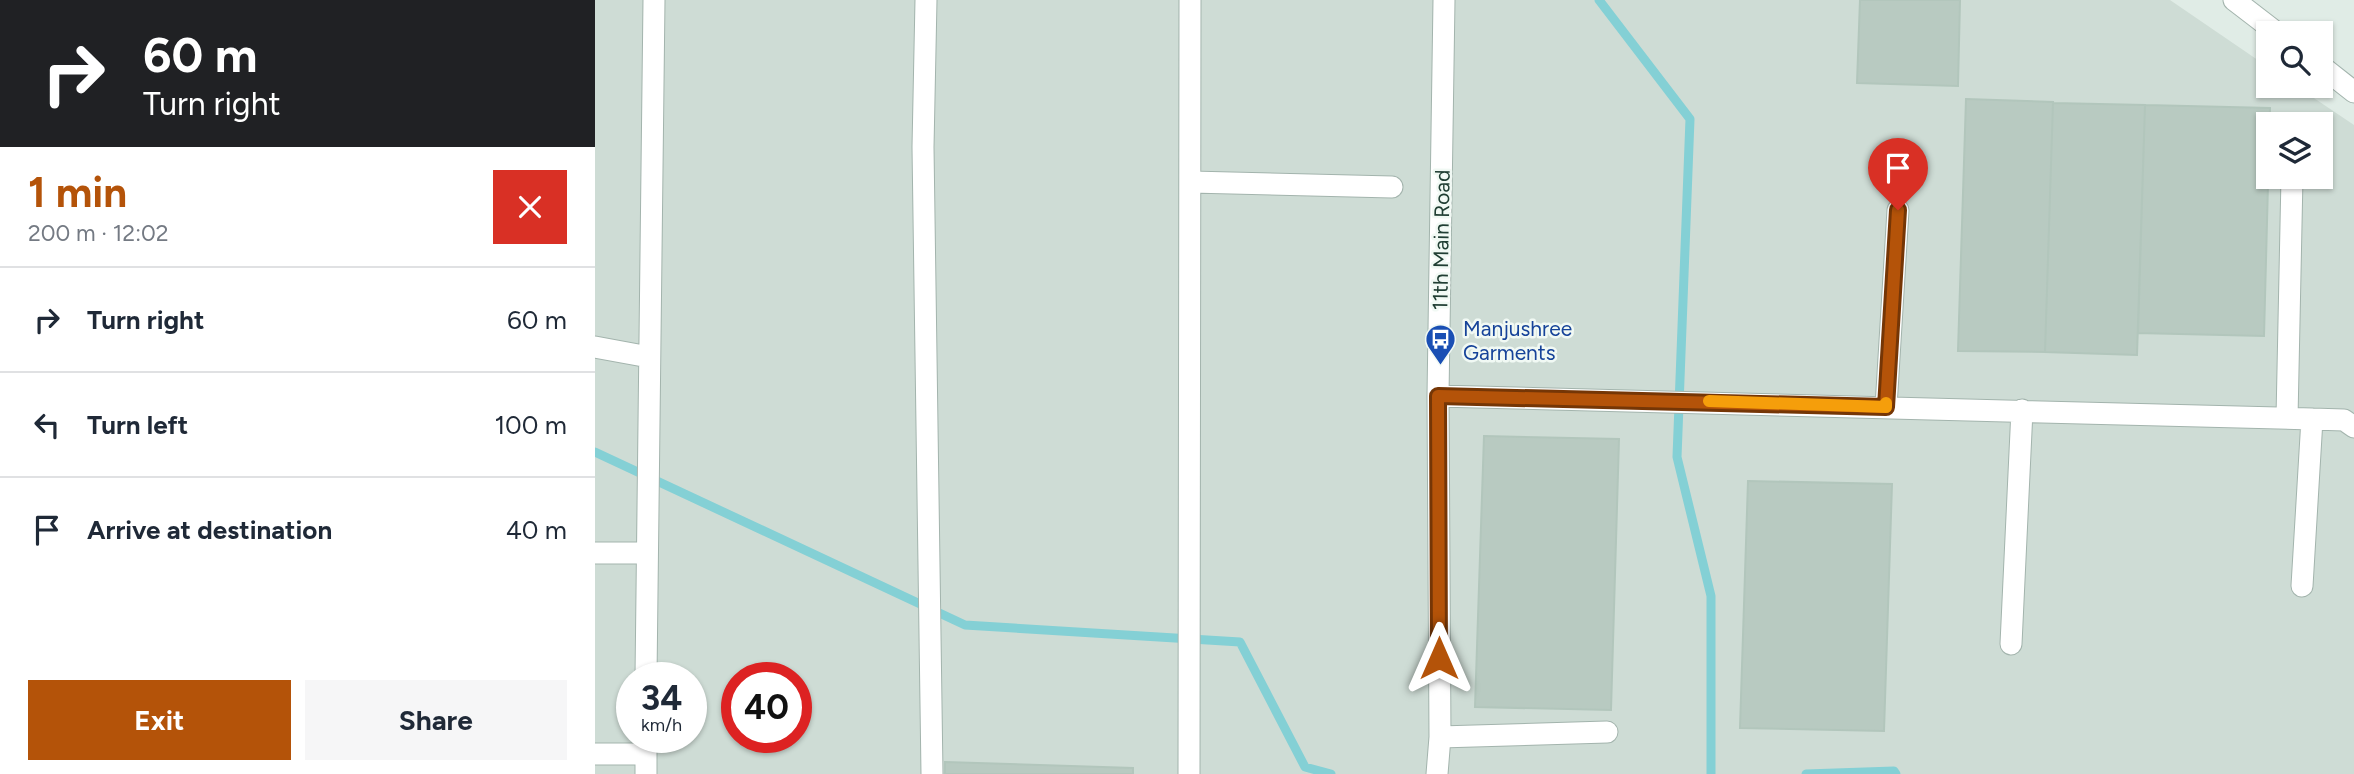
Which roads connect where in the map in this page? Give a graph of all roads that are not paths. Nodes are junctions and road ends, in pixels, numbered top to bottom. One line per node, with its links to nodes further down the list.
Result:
1 (654, 0): 14 (street)
2 (926, 0): 31 (street)
3 (1190, 0): 9 (street)
4 (1444, 0): 15 (street, 11th Main Road)
5 (2238, 1): 6 (street)
6 (2262, 21)
7 (2333, 75): 8 (street)
8 (2354, 92)
9 (1191, 182): 10 (street); 32 (street)
10 (1392, 187)
11 (2292, 189): 18 (street)
12 (1898, 210): 16 (street)
13 (595, 347): 14 (street)
14 (649, 357): 22 (street)
15 (1438, 396): 16 (street); 27 (street, 11th Main Road)
16 (1886, 407): 17 (street)
17 (2022, 410): 18 (street); 24 (street)
18 (2287, 418): 19 (street)
19 (2312, 419): 20 (street); 23 (street)
20 (2354, 427)
21 (595, 553): 22 (street)
22 (647, 553): 25 (street)
23 (2302, 586)
24 (2011, 644)
25 (646, 662)
26 (1607, 732): 27 (street)
27 (1440, 737): 30 (street, 11th Main Road)
28 (595, 754): 29 (street)
29 (646, 755)
30 (1437, 769)
31 (932, 774)
32 (1189, 774)

